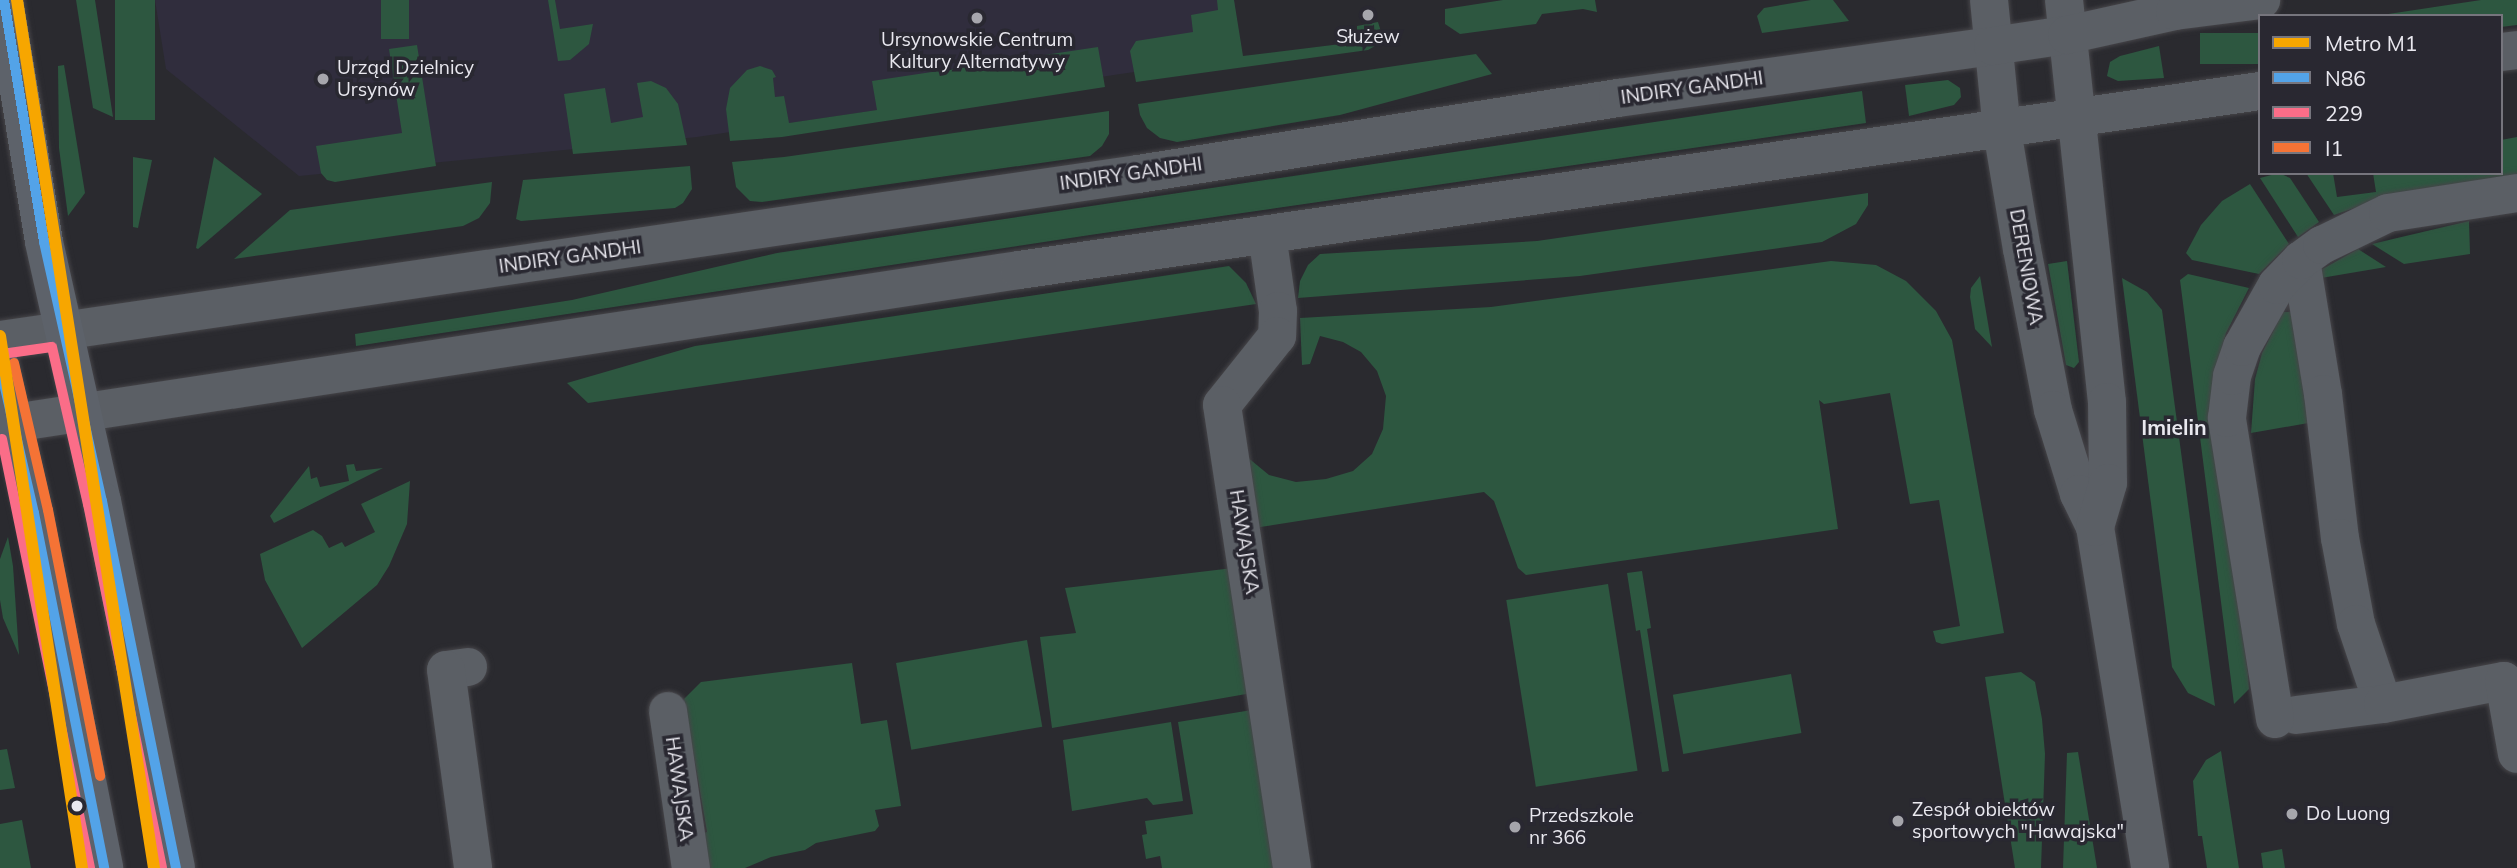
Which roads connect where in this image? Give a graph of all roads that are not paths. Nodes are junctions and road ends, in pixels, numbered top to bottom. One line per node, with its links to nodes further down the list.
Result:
1 (4, 0): 12 (main road)
2 (1989, 0): 5 (street, DERENIOWA)
3 (2261, 0): 4 (street, INDIRY GANDHI)
4 (2066, 17): 5 (street, INDIRY GANDHI); 7 (street, DERENIOWA)
5 (1993, 46): 8 (street, DERENIOWA); 12 (street, INDIRY GANDHI)
6 (2258, 91): 7 (street)
7 (2075, 120): 8 (street); 17 (street, DERENIOWA)
8 (2002, 130): 10 (street); 17 (street, DERENIOWA)
9 (2517, 193): 11 (street)
10 (1267, 234): 15 (street); 26 (street, HAWAJSKA)
11 (2301, 260): 19 (street); 19 (street)
12 (63, 331): 13 (street, INDIRY GANDHI); 15 (main road)
13 (0, 340)
14 (0, 366): 16 (main road)
15 (82, 413): 16 (street); 23 (main road)
16 (7, 424): 22 (main road)
17 (2095, 527): 27 (street, DERENIOWA)
18 (468, 667): 24 (street)
19 (2382, 704): 21 (street)
20 (668, 710): 25 (street, HAWAJSKA)
21 (2517, 754)
22 (104, 868)
23 (176, 868)
24 (473, 868)
25 (691, 868)
26 (1292, 868)
27 (2150, 868)

